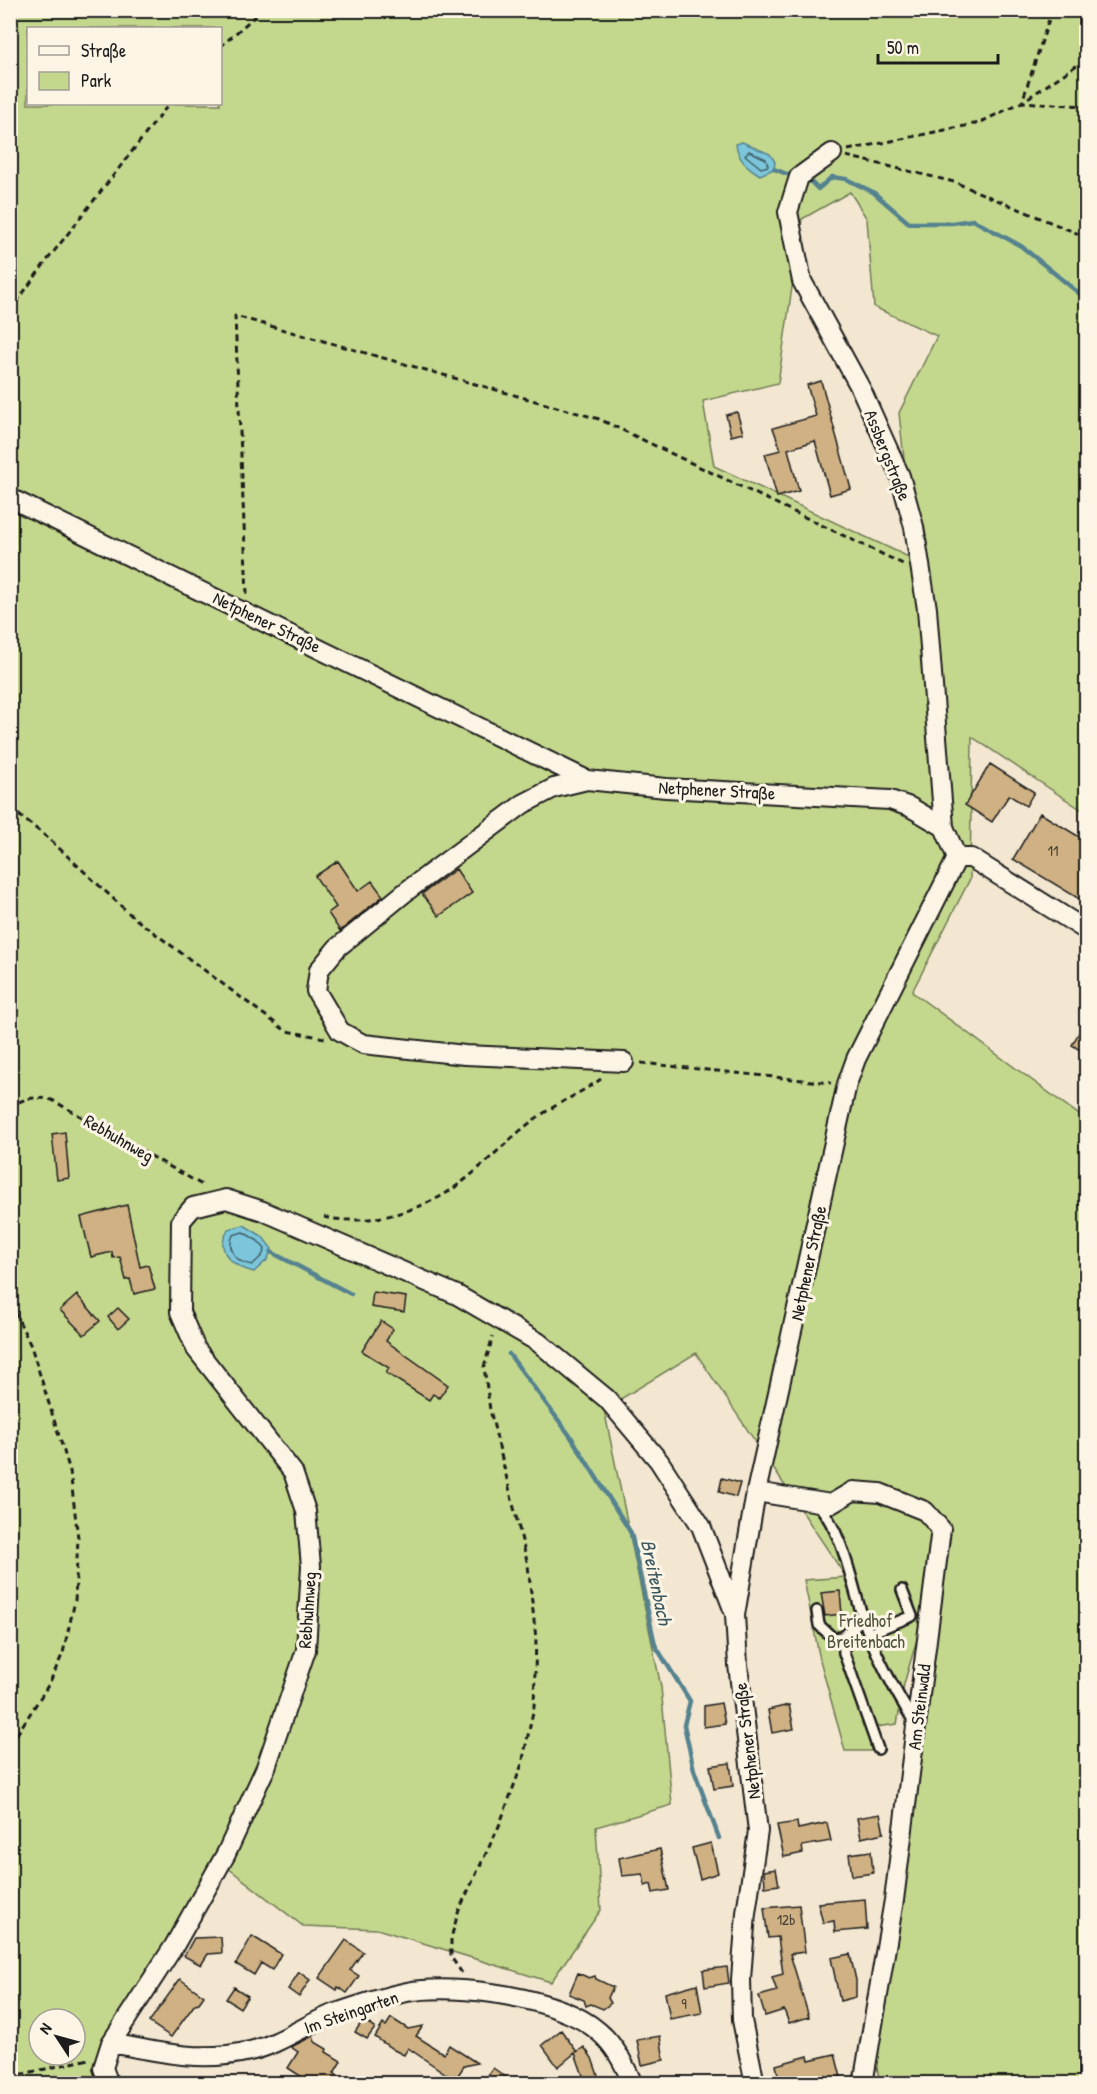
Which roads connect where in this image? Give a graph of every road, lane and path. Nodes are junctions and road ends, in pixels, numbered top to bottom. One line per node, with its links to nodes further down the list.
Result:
1 (262, 10): 3 (path)
2 (1052, 10): 5 (path)
3 (222, 45)
4 (1086, 59): 5 (path)
5 (1022, 102): 7 (path); 8 (path)
6 (168, 105): 10 (path)
7 (1086, 106)
8 (832, 153): 9 (path); 12 (street, Assbergstraße)
9 (1086, 237)
10 (10, 311)
11 (10, 498): 13 (street, Netphener Straße)
12 (921, 572): 13 (path); 16 (street, Assbergstraße)
13 (247, 614): 14 (street, Netphener Straße)
14 (587, 780): 16 (street, Netphener Straße); 20 (street, Netphener Straße)
15 (10, 808): 19 (path)
16 (944, 827): 17 (street)
17 (957, 858): 18 (street); 21 (street, Netphener Straße)
18 (1086, 930)
19 (330, 1039)
20 (624, 1062): 21 (path); 24 (path)
21 (847, 1084): 27 (street, Netphener Straße)
22 (10, 1108): 23 (path, Rebhuhnweg)
23 (226, 1198): 26 (street); 39 (street, Rebhuhnweg)
24 (320, 1216)
25 (10, 1302): 36 (path)
26 (498, 1319): 31 (street); 38 (path)
27 (756, 1492): 28 (street, Am Steinwald); 31 (street, Netphener Straße)
28 (818, 1504): 32 (lane); 35 (street, Am Steinwald)
29 (902, 1590): 33 (lane)
30 (817, 1611): 34 (lane)
31 (735, 1615): 43 (street, Netphener Straße)
32 (863, 1618): 33 (lane); 34 (lane)
33 (870, 1633): 35 (lane)
34 (843, 1637): 37 (lane)
35 (916, 1725): 44 (street, Am Steinwald)
36 (10, 1745)
37 (878, 1749)
38 (477, 1990): 39 (street, Im Steingarten); 42 (street, Im Steingarten)
39 (108, 2049): 40 (path); 41 (street)
40 (10, 2077)
41 (109, 2084)
42 (633, 2084)
43 (755, 2084)
44 (863, 2084)

